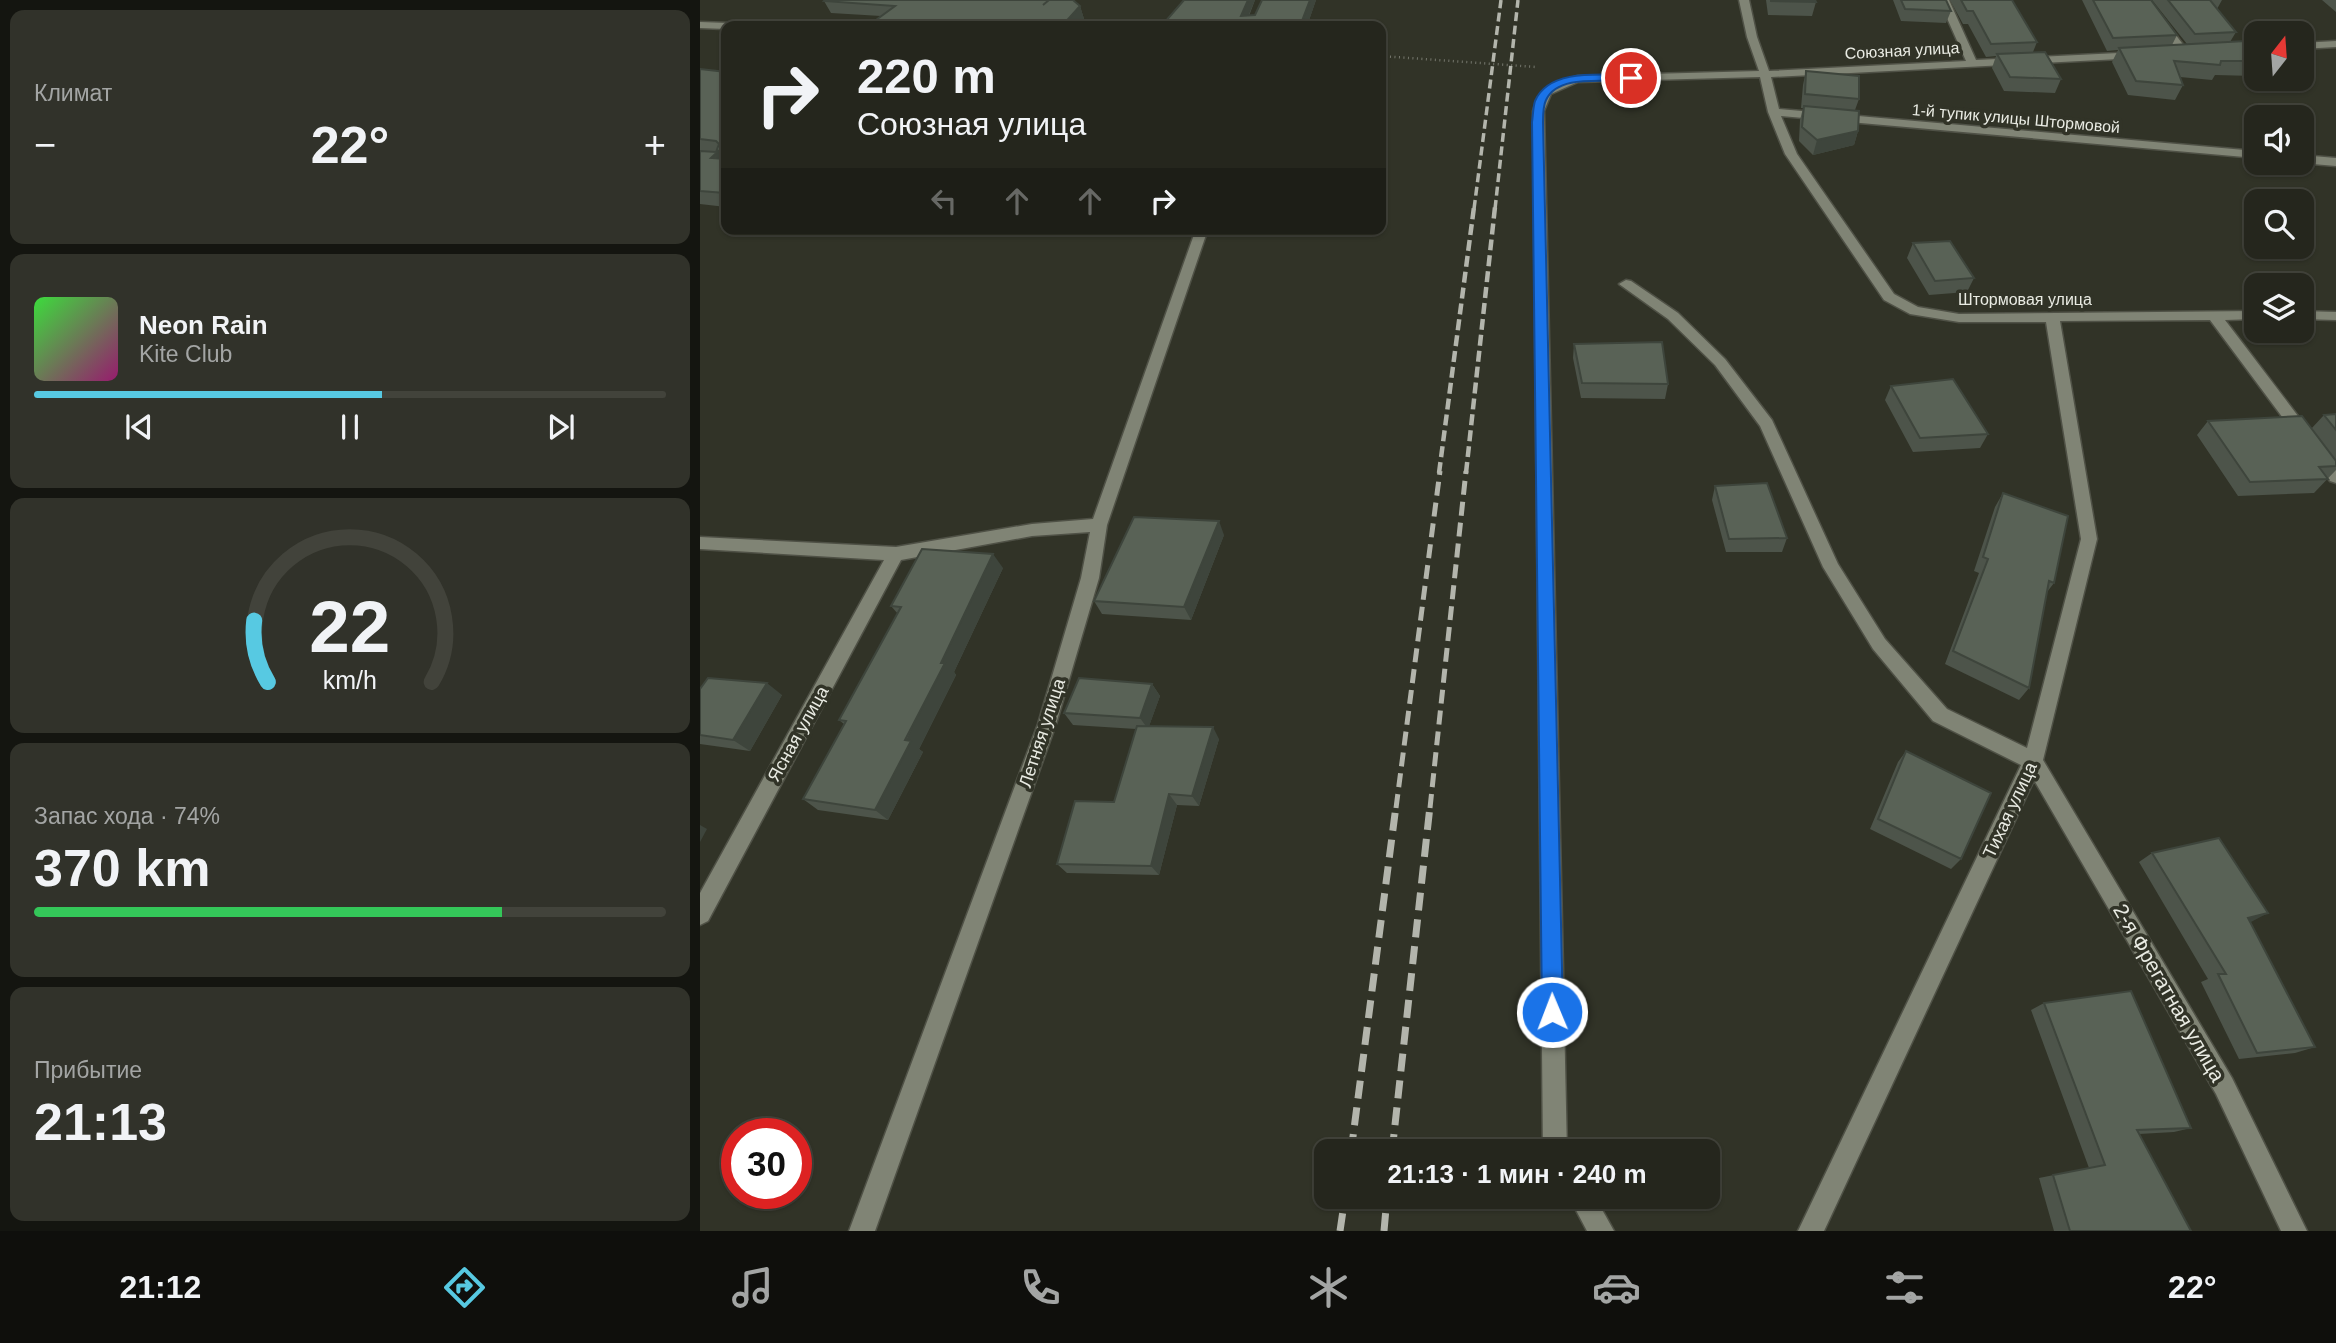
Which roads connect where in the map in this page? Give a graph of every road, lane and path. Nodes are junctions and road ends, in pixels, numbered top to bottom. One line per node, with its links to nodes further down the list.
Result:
1 (1744, 0): 12 (street, Штормовая улица)
2 (1944, 0): 11 (street)
3 (2144, 0): 9 (street)
4 (700, 25): 5 (street)
5 (721, 26)
6 (2336, 44): 7 (street)
7 (2314, 45)
8 (2158, 54): 11 (street, Союзная улица)
9 (2171, 54)
10 (1386, 56): 13 (path)
11 (1972, 62): 12 (street, Союзная улица)
12 (1765, 74): 13 (street, Союзная улица); 14 (street, Штормовая улица)
13 (1577, 79): 31 (street, Союзная улица)
14 (1774, 112): 15 (street, 1-й тупик улицы Штормовой); 24 (street, Штормовая улица)
15 (2244, 154)
16 (2314, 160): 17 (street)
17 (2336, 162)
18 (1200, 235): 26 (street, Летняя улица)
19 (1626, 284): 29 (street)
20 (2214, 315): 21 (street, Штормовая улица); 24 (street, Штормовая улица); 25 (street)
21 (2244, 315)
22 (2314, 316): 23 (street)
23 (2336, 316)
24 (2052, 317): 29 (street, Тихая улица)
25 (2336, 477)
26 (1099, 526): 28 (street); 33 (street, Летняя улица)
27 (700, 543): 28 (street)
28 (896, 554): 30 (street, Ясная улица)
29 (2033, 761): 35 (street, Тихая улица); 36 (street, 2-я Фрегатная улица)
30 (700, 914)
31 (1555, 1139)
32 (1588, 1209): 34 (street)
33 (862, 1231)
34 (1601, 1231)
35 (1811, 1231)
36 (2294, 1231)

